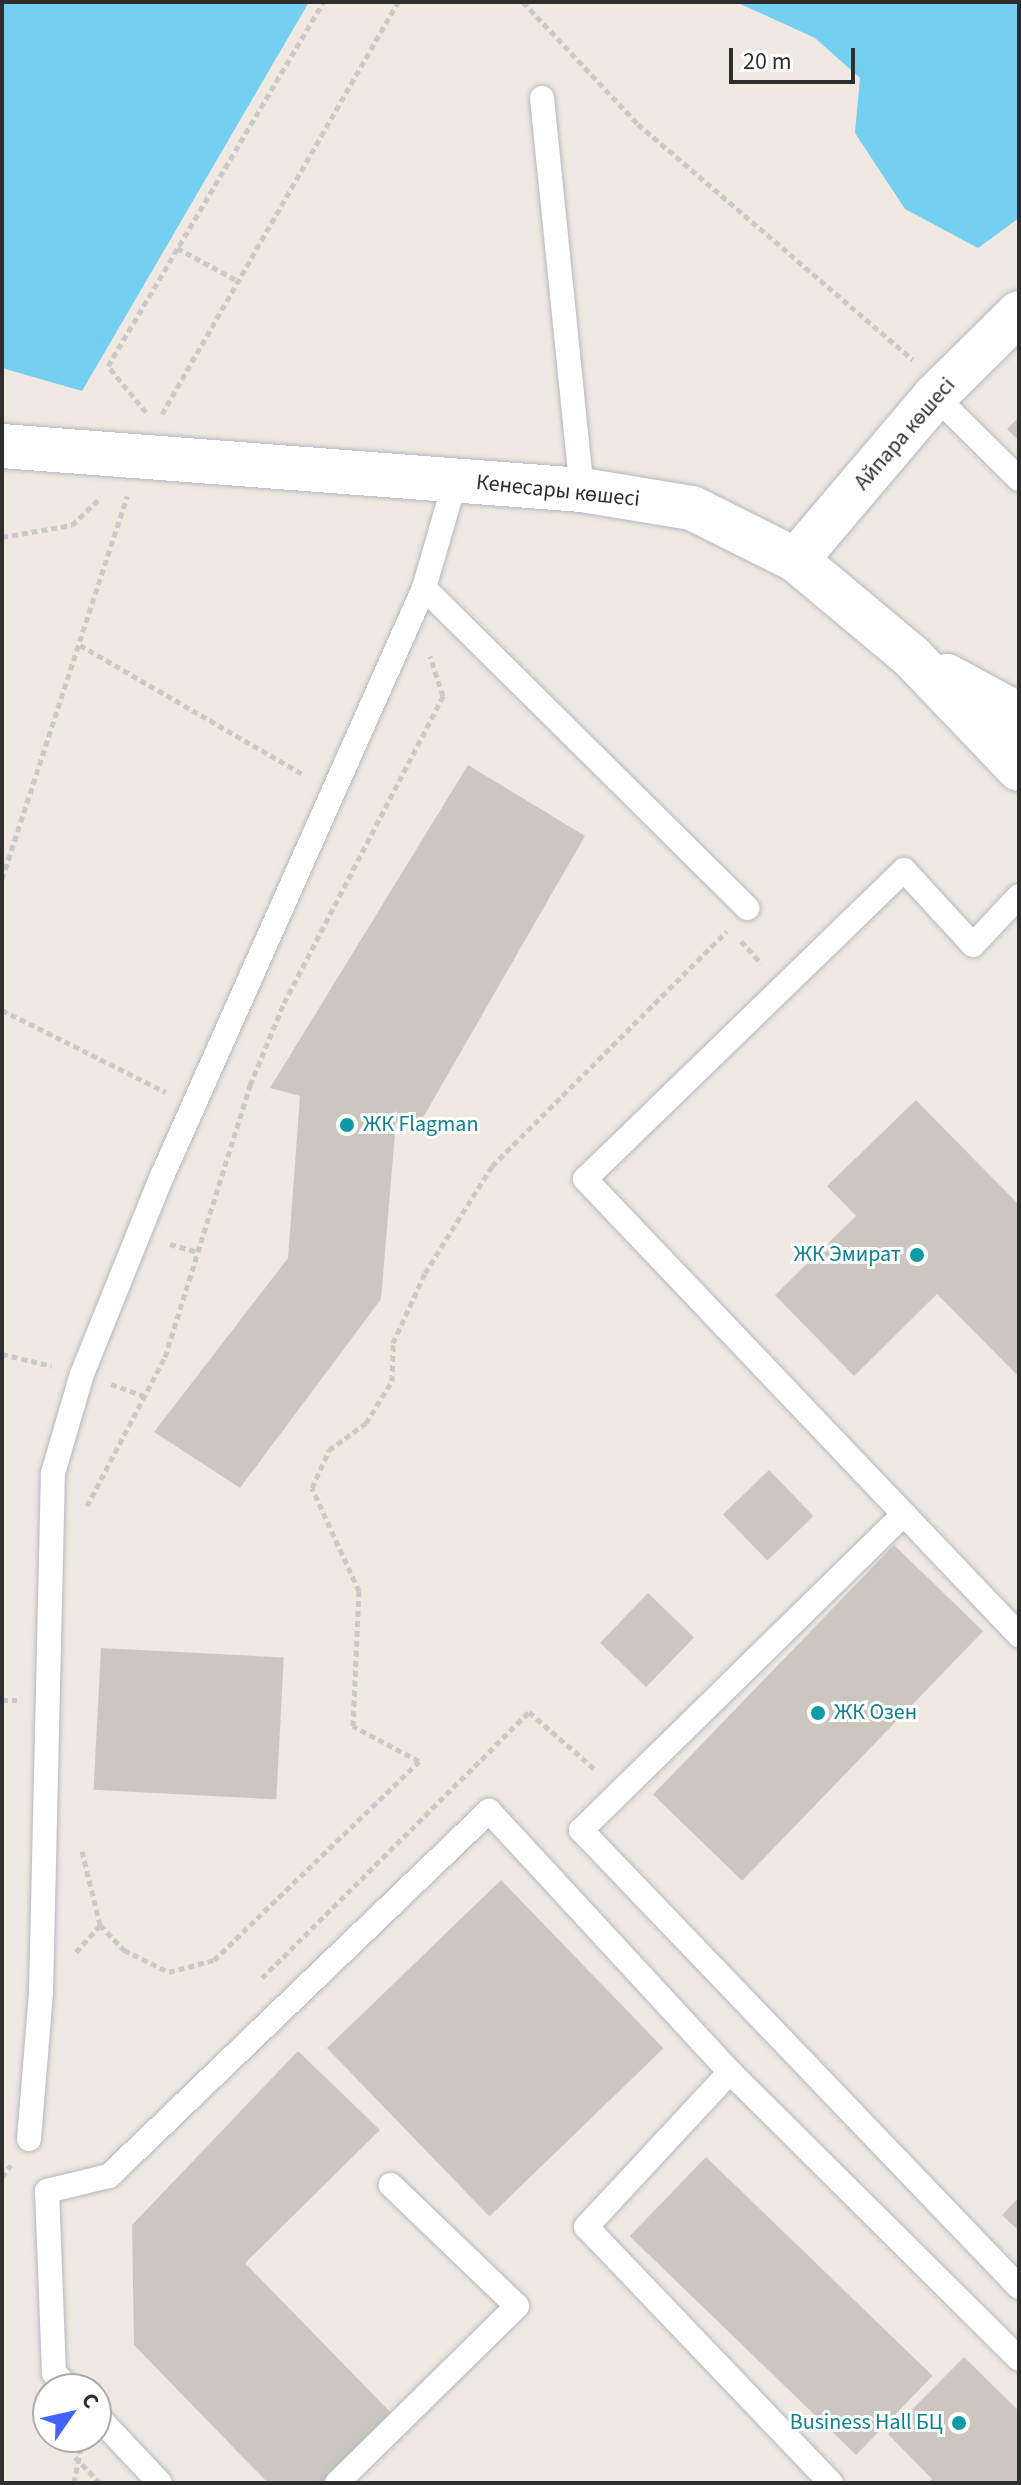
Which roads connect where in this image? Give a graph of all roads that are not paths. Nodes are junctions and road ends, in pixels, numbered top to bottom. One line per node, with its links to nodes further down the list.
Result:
1 (542, 98): 7 (lane)
2 (1019, 313): 3 (street, Айпара көшесі)
3 (939, 391): 5 (lane); 8 (street, Айпара көшесі)
4 (2, 446): 6 (street, Кенесары көшесі)
5 (1019, 479)
6 (455, 481): 7 (street, Кенесары көшесі); 9 (lane)
7 (582, 490): 8 (street, Кенесары көшесі)
8 (796, 560): 10 (street, Кенесары көшесі)
9 (424, 588): 14 (lane); 18 (lane)
10 (911, 656): 11 (street); 12 (street, Кенесары көшесі)
11 (1019, 715)
12 (1019, 769)
13 (1019, 896): 15 (lane)
14 (747, 908)
15 (904, 1514): 16 (lane); 20 (lane)
16 (1019, 1635)
17 (730, 2072): 21 (lane); 22 (lane); 26 (lane)
18 (29, 2139)
19 (391, 2185): 25 (lane)
20 (1019, 2287)
21 (1019, 2359)
22 (54, 2373)
23 (112, 2432): 24 (lane)
24 (160, 2483)
25 (337, 2483)
26 (831, 2483)

